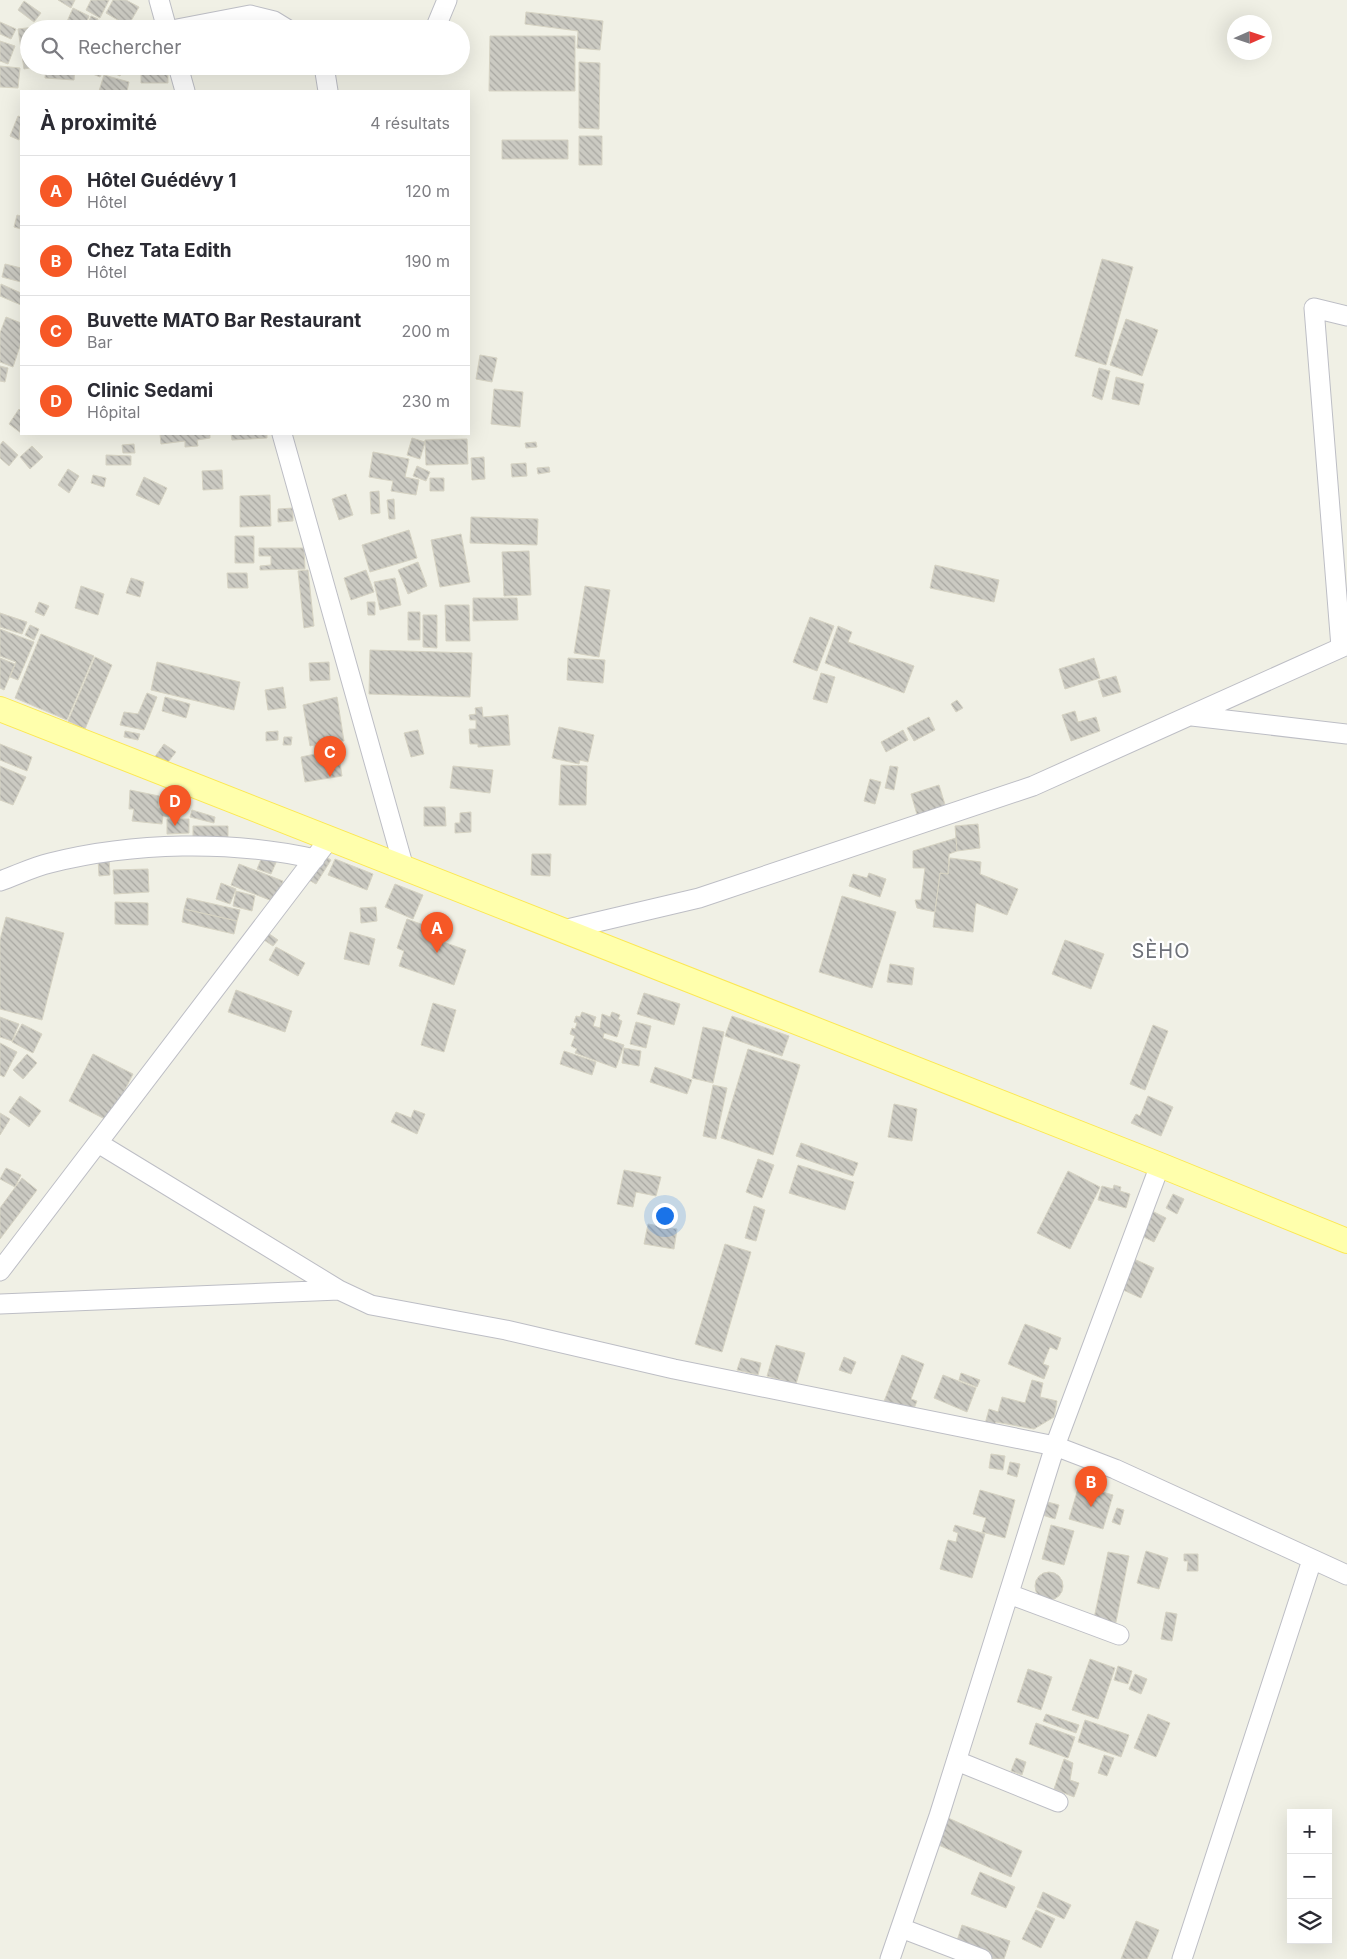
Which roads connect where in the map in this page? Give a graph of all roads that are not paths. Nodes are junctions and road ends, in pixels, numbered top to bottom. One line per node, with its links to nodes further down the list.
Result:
1 (160, 0): 3 (street)
2 (447, 0): 6 (street)
3 (165, 20)
4 (224, 20): 5 (street)
5 (270, 20)
6 (439, 20)
7 (181, 75): 9 (street)
8 (325, 75): 10 (street)
9 (185, 90)
10 (328, 90)
11 (1347, 316): 13 (street)
12 (282, 435): 19 (street)
13 (1344, 646): 15 (street)
14 (0, 709): 17 (main road)
15 (1192, 716): 16 (street); 21 (street)
16 (1347, 734)
17 (330, 838): 18 (street); 19 (main road)
18 (315, 859): 20 (street); 22 (street)
19 (404, 868): 21 (main road)
20 (0, 881)
21 (563, 930): 23 (main road)
22 (98, 1143): 25 (street); 26 (street)
23 (1160, 1165): 24 (main road); 28 (street)
24 (1347, 1241)
25 (0, 1271)
26 (339, 1290): 27 (street); 28 (street)
27 (0, 1304)
28 (1055, 1446): 29 (street); 31 (street)
29 (1312, 1560): 30 (street); 38 (street)
30 (1347, 1575)
31 (1009, 1594): 32 (street); 33 (street)
32 (1119, 1635)
33 (957, 1761): 34 (street); 35 (street)
34 (1058, 1802)
35 (901, 1928): 36 (street); 37 (street)
36 (890, 1959)
37 (982, 1959)
38 (1182, 1959)

